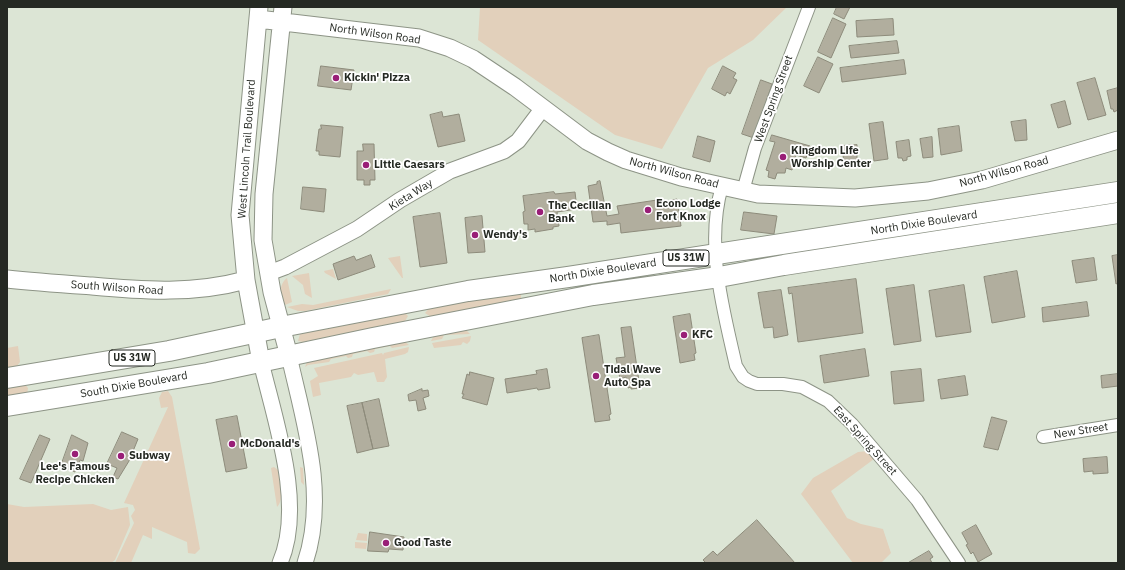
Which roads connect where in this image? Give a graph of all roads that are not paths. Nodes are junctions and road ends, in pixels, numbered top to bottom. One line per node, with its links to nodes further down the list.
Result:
1 (809, 7): 7 (street, West Spring Street)
2 (258, 13): 3 (main road, North Wilson Road); 14 (main road, West Lincoln Trail Boulevard)
3 (282, 14): 4 (main road, North Wilson Road); 11 (main road, West Lincoln Trail Boulevard)
4 (543, 108): 6 (main road, North Wilson Road); 11 (street, Kieta Way)
5 (1118, 140): 7 (main road, North Wilson Road)
6 (722, 186): 7 (main road, North Wilson Road); 10 (street)
7 (743, 191)
8 (1118, 192): 10 (highway, North Dixie Boulevard / US 31W)
9 (1118, 213): 12 (highway, North Dixie Boulevard / US 31W)
10 (716, 254): 12 (street); 15 (highway, North Dixie Boulevard / US 31W)
11 (269, 272): 15 (main road, West Lincoln Trail Boulevard)
12 (719, 277): 17 (highway, North Dixie Boulevard / US 31W); 25 (street, East Spring Street)
13 (7, 279): 14 (main road, South Wilson Road)
14 (246, 280): 16 (main road, West Lincoln Trail Boulevard)
15 (281, 326): 16 (highway, North Dixie Boulevard / US 31W); 17 (main road, West Lincoln Trail Boulevard)
16 (256, 332): 18 (main road, West Lincoln Trail Boulevard); 19 (highway, US 31W)
17 (289, 356): 18 (highway, North Dixie Boulevard / US 31W); 24 (street)
18 (261, 362): 20 (highway, South Dixie Boulevard / US 31W); 23 (street)
19 (7, 378)
20 (7, 406)
21 (1118, 425): 22 (street, New Street)
22 (1043, 436)
23 (280, 563)
24 (305, 563)
25 (959, 563)

